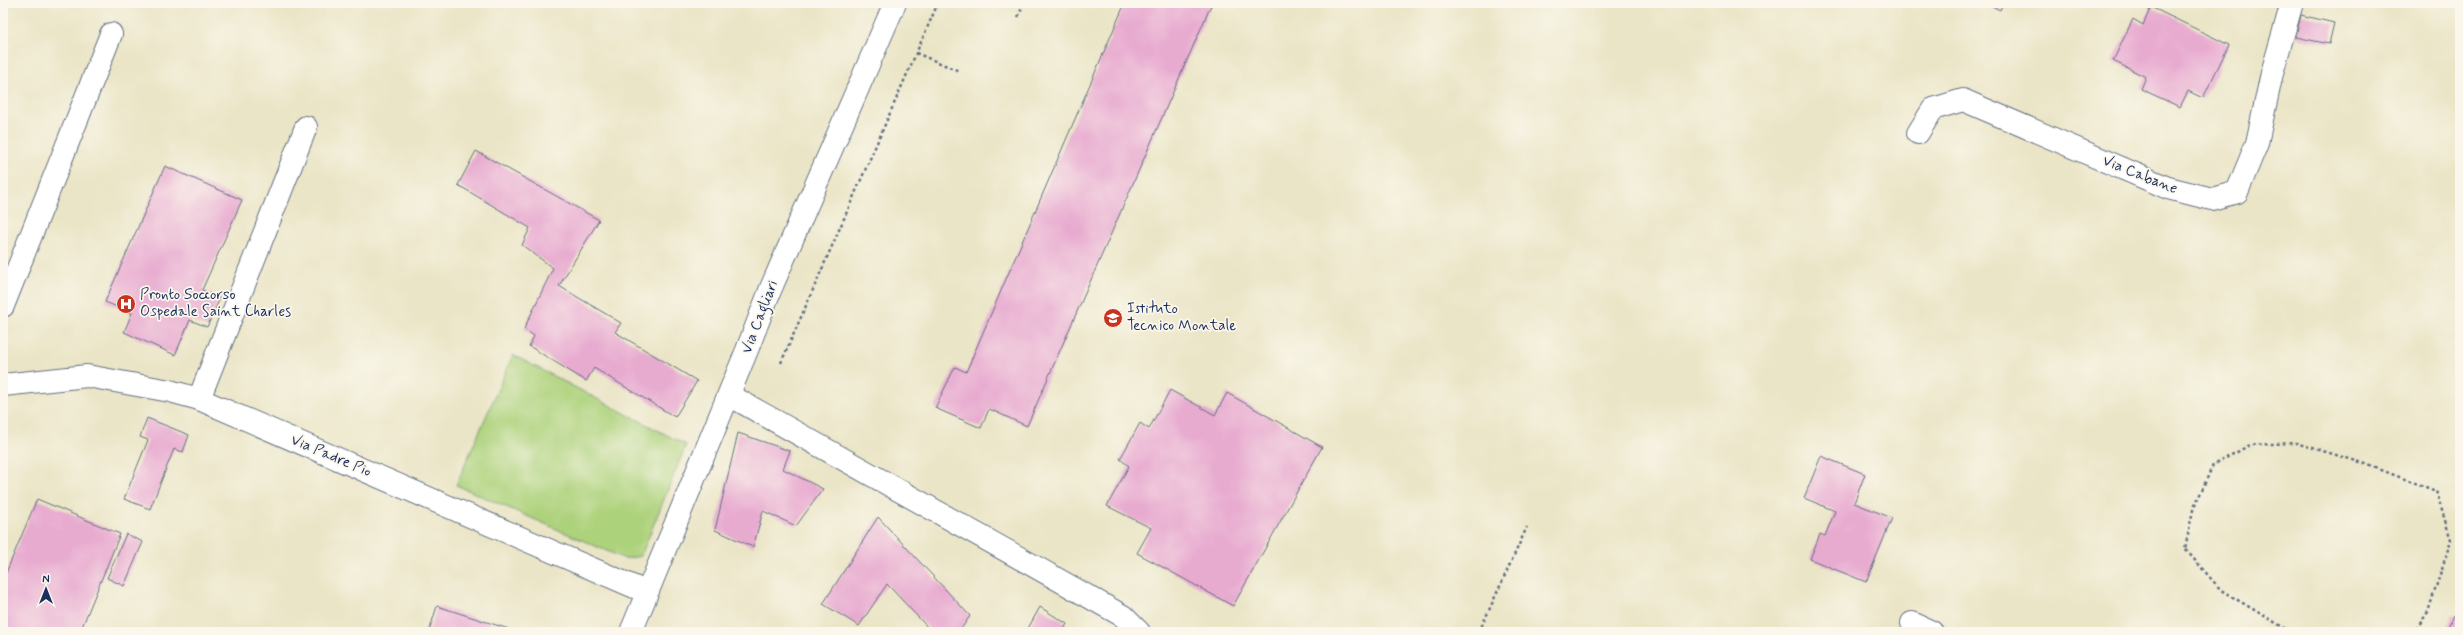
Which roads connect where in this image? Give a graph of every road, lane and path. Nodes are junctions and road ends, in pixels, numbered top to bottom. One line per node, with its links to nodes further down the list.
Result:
1 (895, 3): 14 (street, Via Cagliari)
2 (938, 3): 7 (path)
3 (1024, 3): 5 (path)
4 (2292, 3): 10 (street, Via Cabane)
5 (1018, 17)
6 (111, 34): 11 (street)
7 (916, 53): 8 (path); 12 (path)
8 (959, 71)
9 (306, 127): 15 (street)
10 (1918, 133)
11 (3, 306)
12 (781, 363)
13 (3, 385): 15 (street, Via Padre Pio)
14 (728, 395): 17 (street, Via Cagliari); 20 (street)
15 (199, 399): 17 (street, Via Padre Pio)
16 (1527, 528): 21 (path)
17 (646, 592): 19 (street, Via Cagliari)
18 (1912, 623): 22 (street)
19 (631, 632)
20 (1139, 632)
21 (1479, 632)
22 (1932, 632)
23 (2291, 632): 24 (path)
24 (2414, 632)

